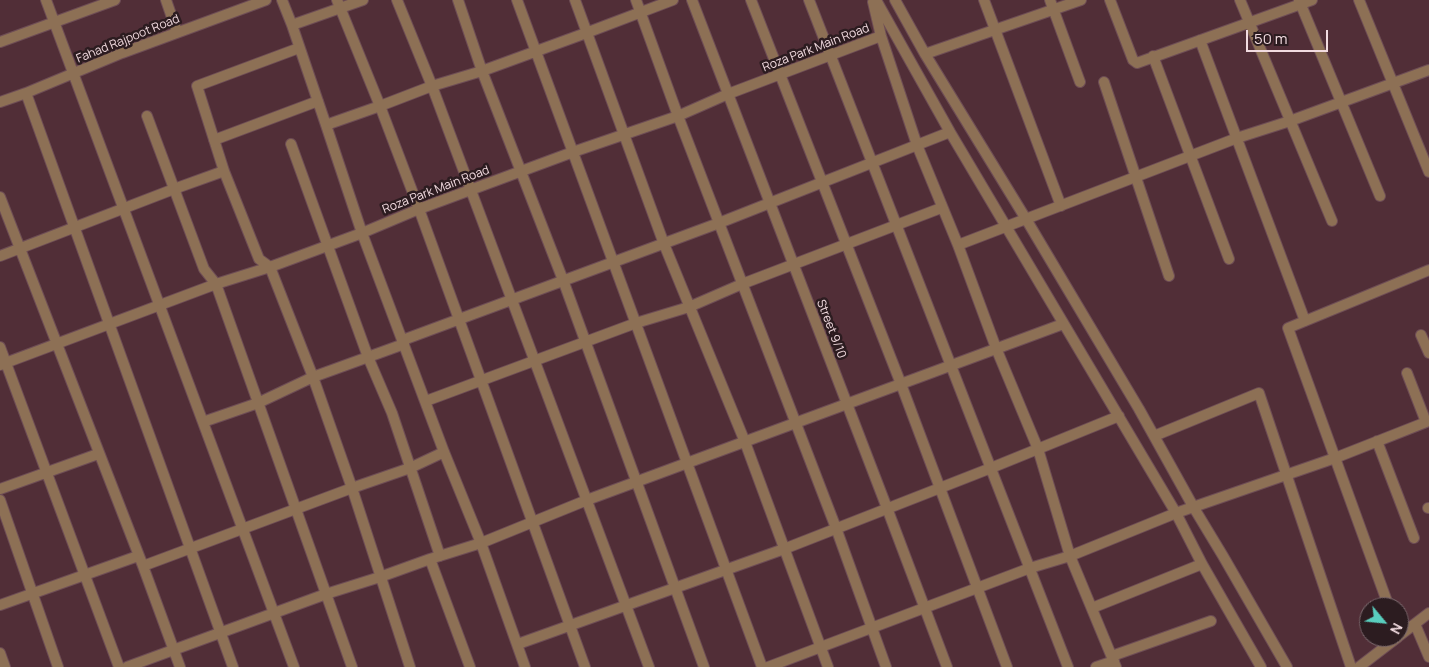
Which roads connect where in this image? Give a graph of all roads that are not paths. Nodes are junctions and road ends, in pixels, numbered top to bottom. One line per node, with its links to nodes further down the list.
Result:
1 (46, 0): 28 (street)
2 (115, 0): 28 (street)
3 (166, 0): 32 (street)
4 (266, 0): 32 (street, Fahad Rajpoot Road)
5 (282, 0): 30 (street)
6 (363, 0): 25 (street)
7 (396, 0): 49 (street)
8 (458, 0): 43 (street)
9 (517, 0): 38 (street)
10 (575, 0): 33 (street)
11 (636, 0): 27 (street)
12 (673, 0): 27 (street)
13 (692, 0): 51 (street, Street 9/10)
14 (750, 0): 45 (street)
15 (809, 0): 40 (street)
16 (875, 0): 34 (street); 60 (street)
17 (895, 0): 39 (street)
18 (984, 0): 31 (street)
19 (1081, 0): 26 (street)
20 (1110, 0): 41 (street)
21 (1240, 0): 29 (street)
22 (1312, 0): 24 (street)
23 (1359, 0): 48 (street)
24 (1300, 2): 29 (street); 54 (street)
25 (338, 4): 30 (street); 55 (street)
26 (1052, 5): 31 (street); 46 (street)
27 (640, 12): 33 (street); 57 (street)
28 (54, 22): 36 (street); 44 (street)
29 (1249, 22): 35 (street); 58 (street)
30 (292, 25): 37 (street)
31 (996, 30): 39 (street); 79 (street)
32 (177, 32): 44 (street, Fahad Rajpoot Road)
33 (586, 33): 38 (street); 61 (street)
34 (881, 36): 40 (street, Roza Park Main Road); 65 (street)
35 (1200, 40): 41 (street); 62 (street)
36 (0, 42)
37 (299, 48): 52 (street); 63 (street)
38 (536, 51): 43 (street); 66 (street)
39 (925, 54): 83 (street)
40 (831, 56): 45 (street, Roza Park Main Road); 68 (street)
41 (1153, 56): 67 (street)
42 (1429, 70): 48 (street)
43 (482, 71): 49 (street); 70 (street)
44 (73, 74): 50 (street, Fahad Rajpoot Road); 80 (street)
45 (780, 75): 51 (street, Roza Park Main Road); 73 (street)
46 (1080, 82)
47 (1104, 82): 72 (street)
48 (1394, 84): 54 (street); 71 (street)
49 (432, 86): 55 (street); 75 (street)
50 (26, 93): 53 (street, Fahad Rajpoot Road); 87 (street)
51 (728, 94): 57 (street, Roza Park Main Road); 78 (street, Street 9/10)
52 (318, 101): 59 (street); 63 (street)
53 (0, 102)
54 (1342, 102): 58 (street); 77 (street)
55 (380, 106): 59 (street); 82 (street)
56 (147, 116): 74 (street)
57 (678, 116): 61 (street, Roza Park Main Road); 85 (street)
58 (1290, 121): 62 (street); 84 (street)
59 (326, 125): 89 (street)
60 (950, 132): 65 (street); 88 (street)
61 (624, 135): 66 (street, Roza Park Main Road); 90 (street)
62 (1237, 138): 67 (street); 109 (street)
63 (214, 140): 69 (street)
64 (291, 144): 92 (street)
65 (917, 145): 68 (street); 81 (street)
66 (573, 152): 70 (street, Roza Park Main Road); 97 (street)
67 (1190, 156): 72 (street); 96 (street)
68 (872, 162): 73 (street); 86 (street)
69 (224, 171): 74 (street); 99 (street)
70 (521, 171): 75 (street, Roza Park Main Road); 102 (street)
71 (1429, 172)
72 (1136, 177): 79 (street); 101 (street)
73 (822, 182): 78 (street); 91 (street)
74 (174, 189): 80 (street); 103 (street)
75 (470, 190): 82 (street, Roza Park Main Road); 105 (street)
76 (0, 196): 94 (street)
77 (1380, 196)
78 (769, 203): 85 (street); 98 (street, Street 9/10)
79 (1061, 206): 83 (street)
80 (123, 208): 87 (street); 106 (street)
81 (942, 208): 86 (street); 93 (street)
82 (419, 209): 89 (street, Roza Park Main Road); 108 (street)
83 (1026, 219): 88 (street); 135 (street)
84 (1332, 221)
85 (719, 223): 90 (street); 104 (street)
86 (896, 224): 91 (street); 123 (street)
87 (74, 227): 94 (street); 111 (street)
88 (1006, 227): 93 (street); 112 (street)
89 (362, 233): 92 (street, Roza Park Main Road); 114 (street)
90 (664, 244): 97 (street); 107 (street)
91 (846, 244): 98 (street); 127 (street)
92 (327, 245): 99 (street, Roza Park Main Road); 120 (street)
93 (958, 245): 118 (street)
94 (20, 248): 95 (street); 116 (street)
95 (0, 256)
96 (1229, 259)
97 (614, 261): 102 (street); 110 (street)
98 (792, 264): 104 (street); 130 (street, Street 9/10)
99 (270, 267): 103 (street, Roza Park Main Road); 125 (street)
100 (1429, 270): 109 (street)
101 (1169, 276)
102 (563, 280): 105 (street); 115 (street)
103 (216, 284): 106 (street, Roza Park Main Road); 129 (street)
104 (742, 284): 107 (street); 134 (street)
105 (512, 298): 108 (street); 121 (street)
106 (160, 305): 111 (street, Roza Park Main Road); 132 (street)
107 (689, 307): 110 (street); 137 (street)
108 (460, 319): 114 (street); 126 (street)
109 (1305, 321): 141 (street)
110 (636, 323): 115 (street); 142 (street)
111 (109, 324): 116 (street, Roza Park Main Road); 162 (street)
112 (1063, 324): 118 (street); 131 (street)
113 (1421, 334): 119 (street)
114 (403, 342): 120 (street); 128 (street)
115 (585, 343): 121 (street); 147 (street)
116 (56, 344): 122 (street, Roza Park Main Road); 140 (street)
117 (0, 347): 122 (street)
118 (996, 348): 123 (street); 138 (street)
119 (1429, 353)
120 (368, 357): 125 (street); 143 (street)
121 (535, 362): 126 (street); 152 (street)
122 (3, 363): 145 (street)
123 (951, 366): 127 (street); 144 (street)
124 (1407, 374): 133 (street)
125 (313, 378): 129 (street); 148 (street)
126 (482, 381): 128 (street); 157 (street)
127 (902, 384): 130 (street); 149 (street)
128 (426, 401): 139 (street)
129 (258, 403): 132 (street); 155 (street)
130 (847, 405): 134 (street); 153 (street, Street 9/10)
131 (1119, 416): 138 (street); 156 (street)
132 (203, 422): 158 (street)
133 (1428, 422): 136 (street)
134 (795, 424): 137 (street); 159 (street)
135 (1154, 436): 146 (street); 154 (street)
136 (1377, 441): 141 (street); 160 (street)
137 (745, 442): 142 (street); 163 (street)
138 (1038, 449): 144 (street); 165 (street)
139 (444, 452): 143 (street); 161 (street)
140 (98, 454): 145 (street); 164 (street)
141 (1335, 458): 146 (street); 177 (street)
142 (688, 464): 147 (street); 170 (street)
143 (410, 468): 148 (street); 166 (street)
144 (991, 468): 149 (street); 169 (street)
145 (47, 472): 150 (street); 171 (street)
146 (1286, 475): 154 (street); 222 (street)
147 (636, 482): 152 (street); 173 (street)
148 (352, 488): 155 (street); 172 (street)
149 (940, 488): 153 (street); 174 (street)
150 (0, 489)
151 (0, 500): 175 (street)
152 (586, 500): 157 (street); 179 (street)
153 (887, 508): 159 (street); 180 (street, Street 9/10)
154 (1194, 508): 156 (street); 221 (street)
155 (296, 509): 158 (street); 176 (street)
156 (1176, 513): 165 (street); 167 (street)
157 (533, 523): 161 (street); 186 (street)
158 (244, 528): 162 (street); 182 (street)
159 (836, 528): 163 (street); 187 (street)
160 (1414, 538)
161 (481, 543): 166 (street); 190 (street)
162 (191, 548): 168 (street); 189 (street)
163 (784, 549): 170 (street); 191 (street)
164 (138, 556): 168 (street); 171 (street)
165 (1070, 556): 169 (street); 181 (street)
166 (435, 557): 172 (street); 208 (street)
167 (1202, 564): 181 (street); 198 (street)
168 (143, 566): 193 (street)
169 (1030, 568): 174 (street); 219 (street)
170 (727, 570): 173 (street); 213 (street)
171 (85, 575): 175 (street); 201 (street)
172 (380, 577): 176 (street); 207 (street)
173 (675, 588): 179 (street); 212 (street)
174 (977, 588): 180 (street); 218 (street)
175 (33, 594): 178 (street); 200 (street)
176 (326, 594): 182 (street); 206 (street)
177 (1385, 597)
178 (0, 605)
179 (626, 606): 186 (street); 211 (street)
180 (924, 608): 187 (street); 217 (street, Street 9/10)
181 (1092, 608): 196 (street)
182 (274, 613): 189 (street); 205 (street)
183 (1429, 613): 185 (street)
184 (1211, 621): 196 (street)
185 (1415, 624): 188 (street); 195 (street)
186 (569, 626): 190 (street); 210 (street)
187 (872, 628): 191 (street); 216 (street)
188 (1409, 628)
189 (220, 632): 193 (street); 204 (street)
190 (518, 644): 209 (street)
191 (820, 647): 214 (street); 215 (street)
192 (1388, 647): 197 (street)
193 (174, 649): 202 (street); 203 (street)
194 (0, 653): 199 (street)
195 (1429, 657)
196 (1114, 661): 220 (street)
197 (1372, 663): 223 (street)
198 (1259, 666)
199 (5, 667)
200 (58, 667)
201 (119, 667)
202 (127, 667)
203 (180, 667)
204 (233, 667)
205 (294, 667)
206 (352, 667)
207 (410, 667)
208 (470, 667)
209 (526, 667)
210 (585, 667)
211 (649, 667)
212 (704, 667)
213 (762, 667)
214 (768, 667)
215 (828, 667)
216 (886, 667)
217 (947, 667)
218 (1007, 667)
219 (1068, 667)
220 (1096, 667)
221 (1287, 667)
222 (1351, 667)
223 (1359, 667)

